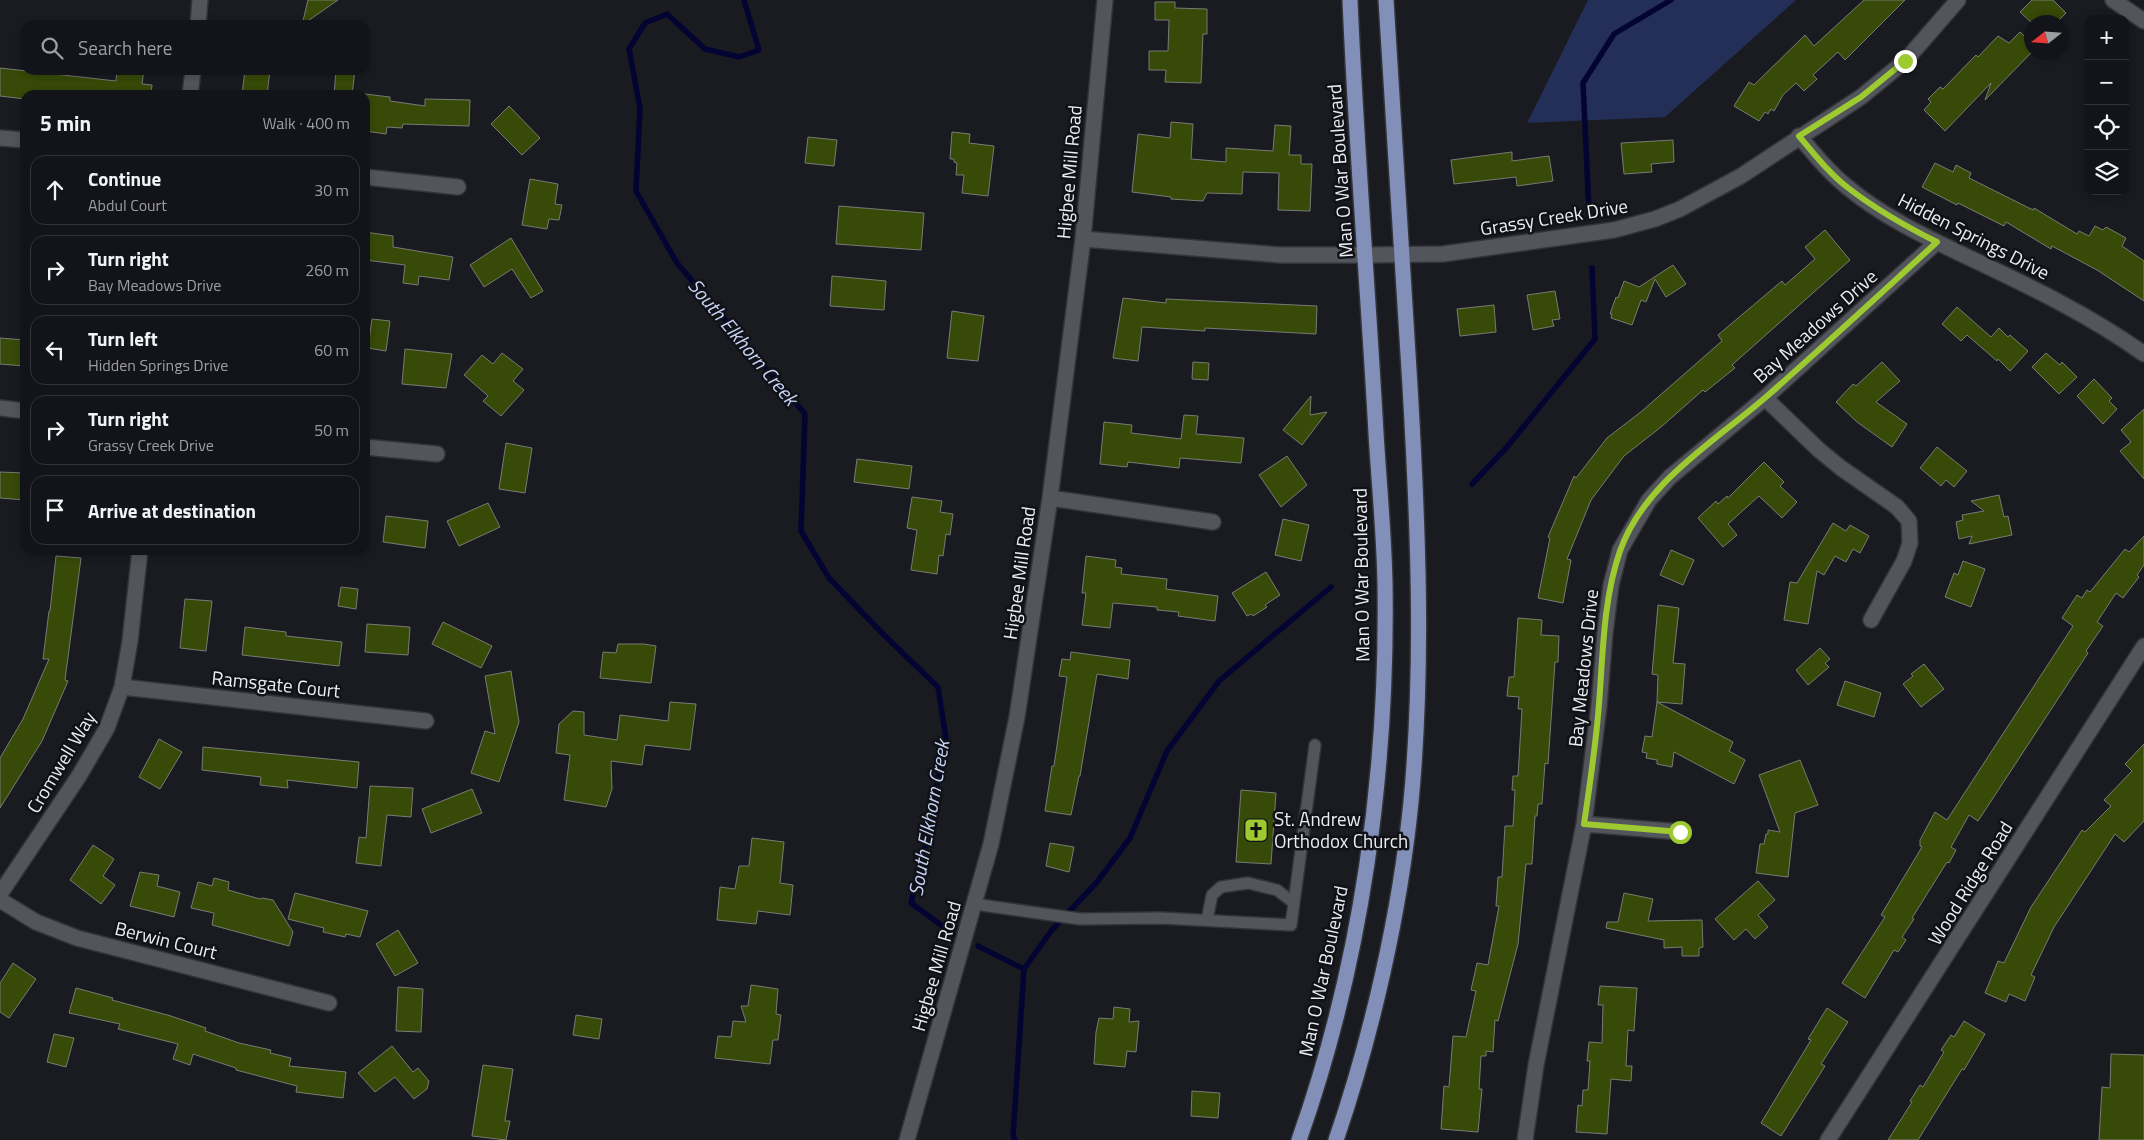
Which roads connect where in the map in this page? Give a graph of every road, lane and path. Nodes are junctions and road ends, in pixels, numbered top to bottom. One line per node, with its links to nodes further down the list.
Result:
1 (200, 0): 7 (street)
2 (1105, 0): 16 (street, Higbee Mill Road)
3 (1350, 0): 19 (main road, Man O War Boulevard)
4 (1386, 0): 18 (main road)
5 (1958, 0): 11 (street, Grassy Creek Drive)
6 (2113, 0): 8 (street)
7 (198, 20)
8 (2144, 20)
9 (192, 75): 10 (street)
10 (191, 90)
11 (1799, 136): 17 (street, Hidden Springs Drive); 18 (street, Grassy Creek Drive)
12 (0, 138): 13 (street)
13 (20, 140)
14 (370, 178): 15 (street)
15 (458, 187)
16 (1083, 239): 19 (street, Grassy Creek Drive); 26 (street, Higbee Mill Road)
17 (1937, 242): 20 (street, Hidden Springs Drive); 21 (street, Bay Meadows Drive)
18 (1402, 254): 19 (street, Grassy Creek Drive); 44 (main road)
19 (1366, 255): 43 (main road, Man O War Boulevard)
20 (2144, 354)
21 (1765, 398): 29 (street); 34 (street, Bay Meadows Drive)
22 (0, 408): 23 (street)
23 (20, 410)
24 (370, 447): 25 (street)
25 (437, 454)
26 (1050, 498): 27 (street); 39 (street, Higbee Mill Road)
27 (1214, 522)
28 (139, 555): 31 (street, Cromwell Way)
29 (1872, 620)
30 (2144, 646): 46 (street, Wood Ridge Road)
31 (122, 687): 32 (street, Ramsgate Court); 36 (street, Cromwell Way)
32 (426, 721)
33 (1315, 745): 38 (lane)
34 (1584, 824): 35 (street); 45 (street, Bay Meadows Drive)
35 (1680, 832)
36 (0, 894)
37 (0, 900): 41 (street, Berwin Court)
38 (1294, 903): 40 (lane); 40 (lane)
39 (974, 904): 40 (lane); 42 (street, Higbee Mill Road)
40 (1207, 920)
41 (329, 1003)
42 (906, 1140)
43 (1299, 1140)
44 (1336, 1140)
45 (1525, 1140)
46 (1828, 1140)

